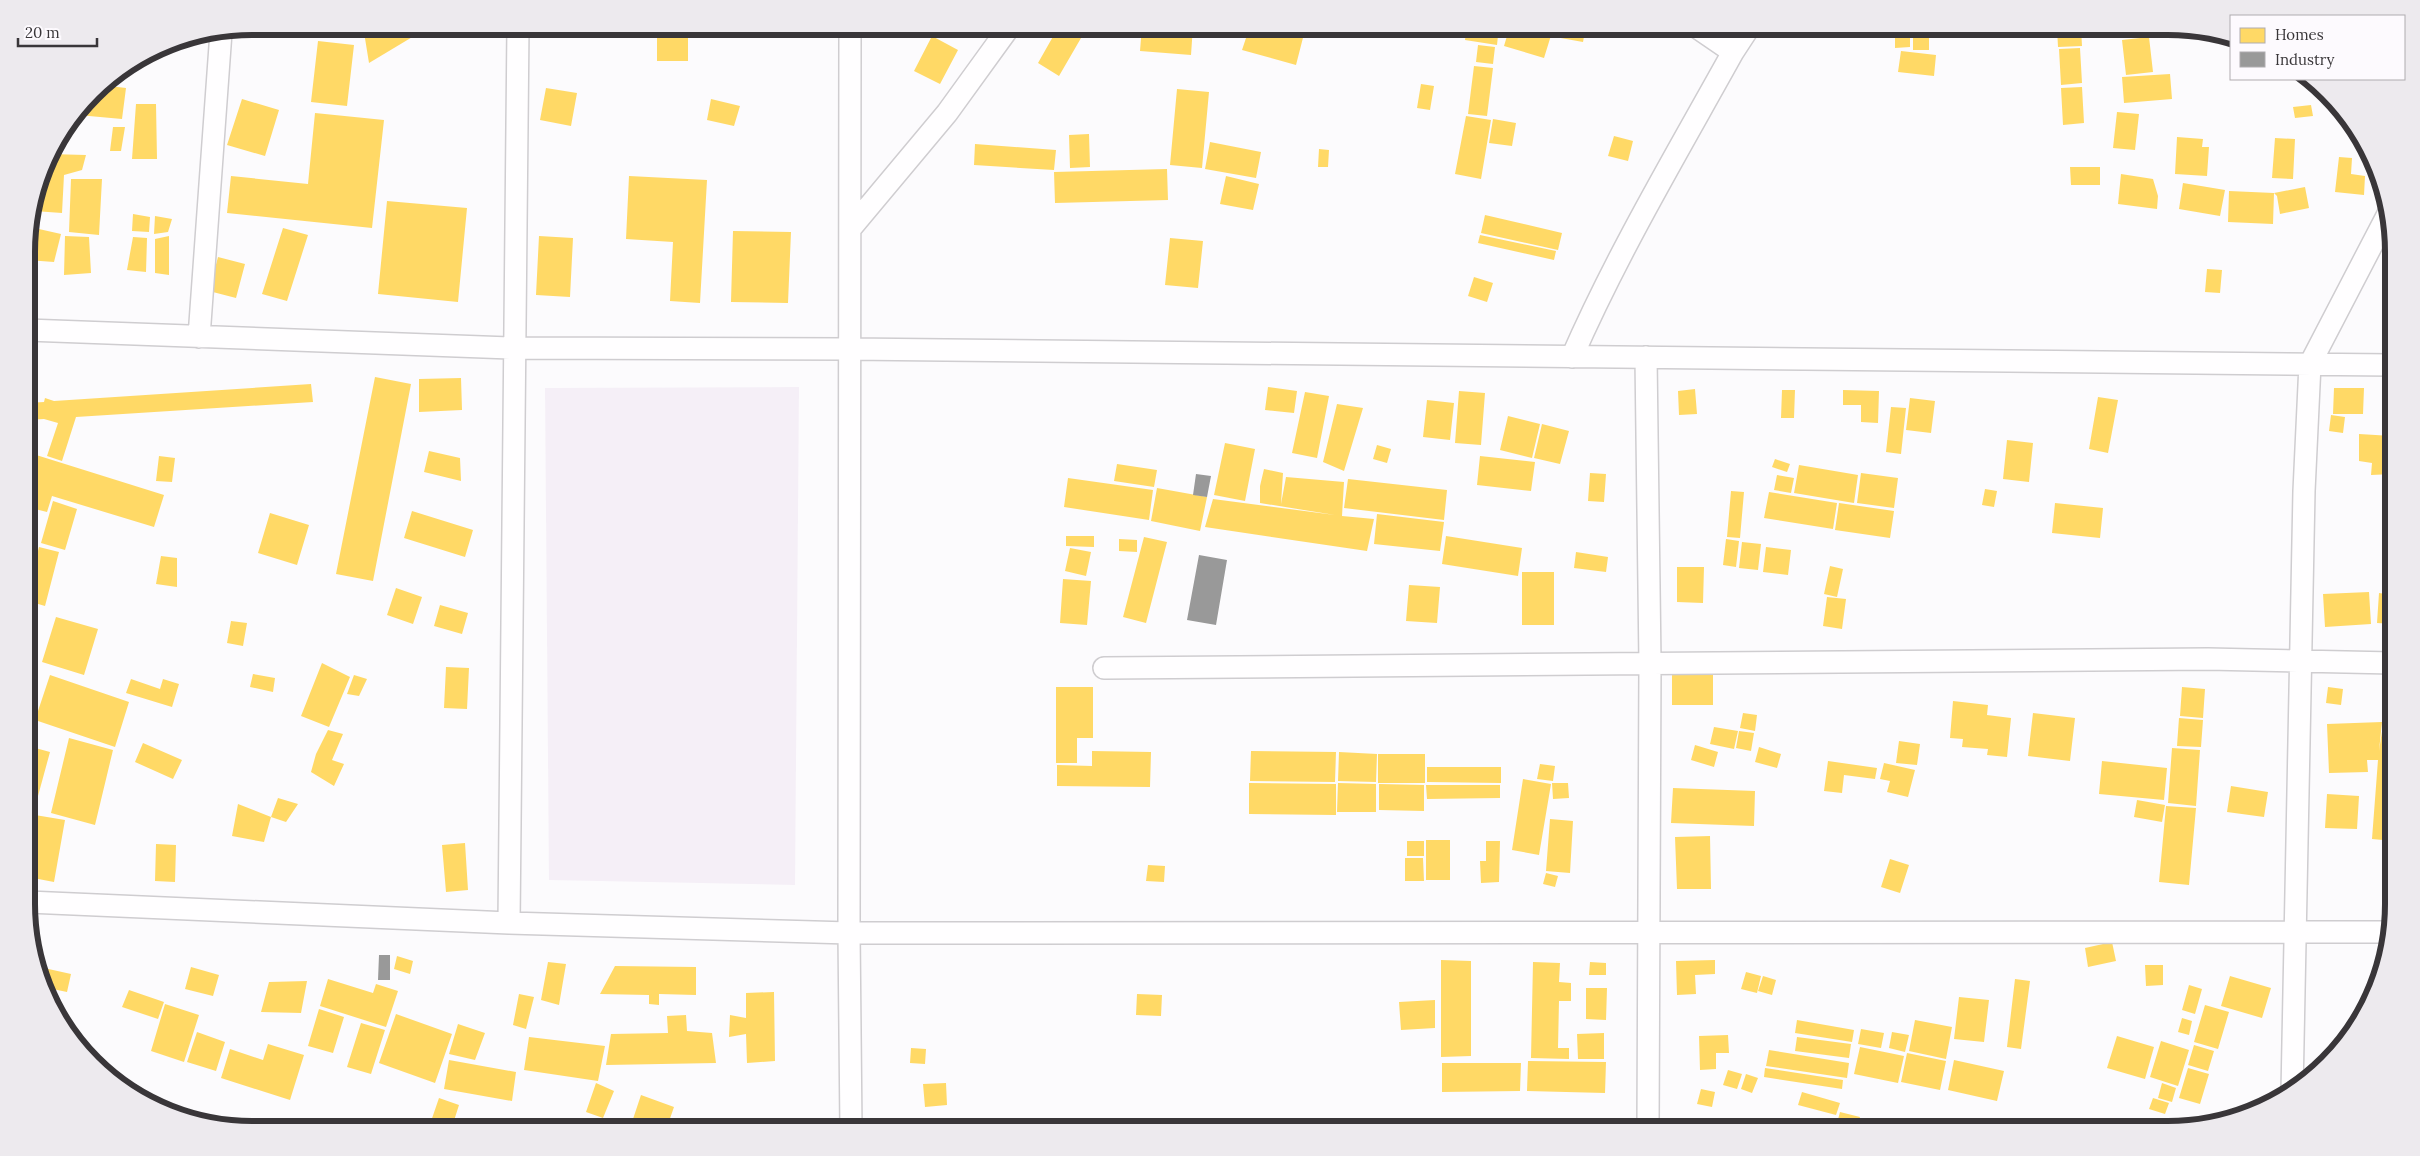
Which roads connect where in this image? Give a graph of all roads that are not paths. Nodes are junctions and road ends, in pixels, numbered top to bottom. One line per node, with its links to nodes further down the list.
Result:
1 (518, 35): 12 (street)
2 (850, 35): 9 (street)
3 (1003, 35): 9 (street)
4 (1708, 35): 7 (street)
5 (1744, 35): 7 (street)
6 (221, 37): 11 (street)
7 (1733, 52): 15 (street)
8 (2383, 224): 16 (street)
9 (850, 229): 13 (street)
10 (35, 330): 11 (street)
11 (199, 337): 12 (street)
12 (514, 348): 13 (street); 23 (street)
13 (849, 349): 15 (street); 27 (street)
14 (1646, 356): 15 (street); 16 (street); 20 (street)
15 (1572, 358)
16 (2310, 364): 17 (street); 18 (street)
17 (2385, 364)
18 (2300, 661): 19 (street); 20 (street); 25 (street)
19 (2385, 663)
20 (1650, 664): 21 (street); 24 (street)
21 (1104, 668)
22 (35, 902): 23 (street)
23 (510, 923): 27 (street)
24 (1649, 931): 25 (street); 27 (street); 30 (street)
25 (2295, 932): 26 (street); 28 (street)
26 (2383, 932)
27 (849, 933): 29 (street)
28 (2292, 1081)
29 (851, 1121)
30 (1648, 1121)

